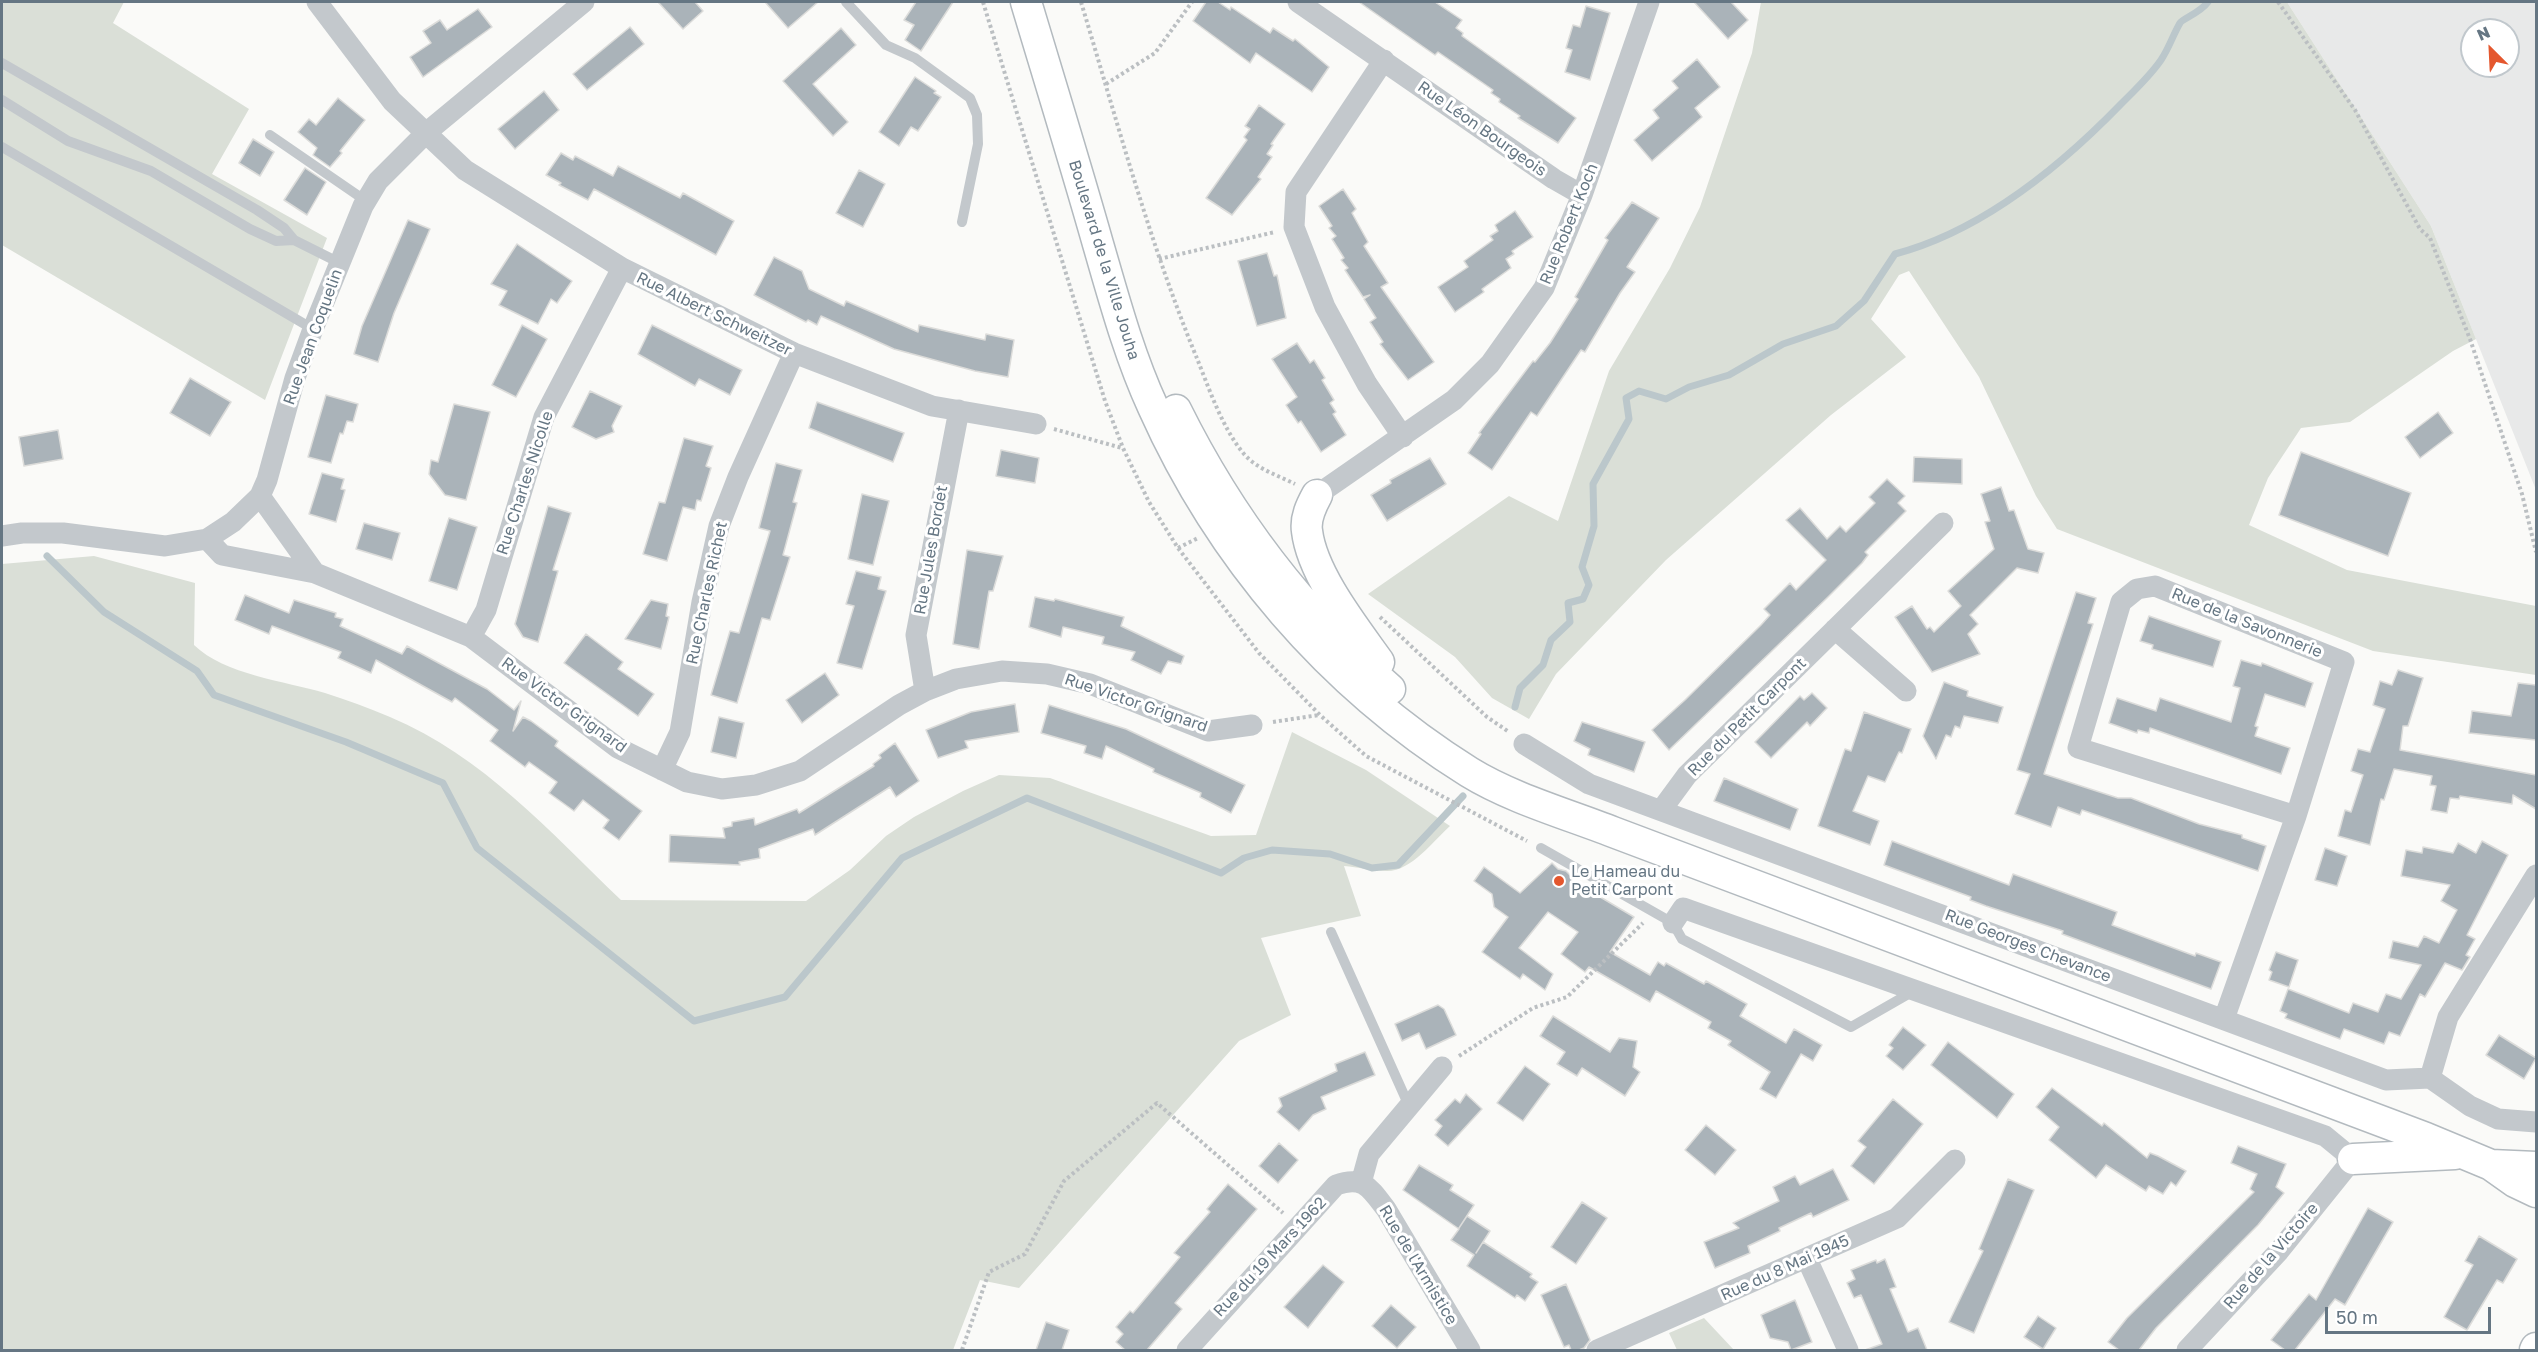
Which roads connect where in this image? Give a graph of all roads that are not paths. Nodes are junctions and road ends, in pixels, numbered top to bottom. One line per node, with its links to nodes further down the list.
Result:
1 (317, 2): 11 (street, Rue Albert Schweitzer)
2 (584, 2): 11 (street, Rue Jean Coquelin)
3 (846, 2): 16 (lane)
4 (1026, 2): 39 (main road, Boulevard de la Ville Jouha)
5 (1037, 2): 35 (main road, Boulevard de la Ville Jouha)
6 (1649, 2): 14 (street, Rue Robert Koch)
7 (1304, 3): 8 (street, Rue Léon Bourgeois)
8 (1384, 60): 14 (street, Rue Léon Bourgeois); 24 (street)
9 (2, 63): 17 (lane)
10 (2, 100): 17 (lane)
11 (427, 132): 15 (street, Rue Jean Coquelin); 19 (street, Rue Albert Schweitzer)
12 (270, 135): 15 (lane)
13 (2, 147): 20 (lane)
14 (1582, 195): 24 (street, Rue Robert Koch)
15 (366, 201): 18 (street, Rue Jean Coquelin)
16 (962, 222)
17 (294, 240): 18 (lane)
18 (340, 263): 20 (street, Rue Jean Coquelin)
19 (622, 268): 21 (street, Rue Albert Schweitzer); 32 (street, Rue Charles Nicolle)
20 (313, 329): 26 (street, Rue Jean Coquelin)
21 (794, 353): 22 (street, Rue Albert Schweitzer); 38 (street, Rue Charles Richet)
22 (959, 410): 23 (street, Rue Albert Schweitzer); 33 (street, Rue Jules Bordet)
23 (1036, 424)
24 (1403, 437): 25 (street, Rue Robert Koch)
25 (1317, 495): 35 (main road)
26 (260, 496): 29 (street, Rue Jean Coquelin); 30 (street)
27 (1943, 523): 31 (street, Rue du Petit Carpont)
28 (2, 536): 29 (street, Rue Jean Coquelin)
29 (207, 539): 30 (street, Rue Victor Grignard)
30 (315, 573): 32 (street, Rue Victor Grignard)
31 (1835, 629): 34 (street); 40 (street, Rue du Petit Carpont)
32 (471, 637): 38 (street, Rue Victor Grignard)
33 (925, 691): 36 (street, Rue Victor Grignard); 38 (street, Rue Victor Grignard)
34 (1906, 691)
35 (1408, 704): 39 (main road, Boulevard de la Ville Jouha)
36 (1252, 725)
37 (1524, 744): 40 (street, Rue Georges Chevance)
38 (662, 770)
39 (1490, 772): 52 (main road)
40 (1662, 809): 47 (street, Rue Georges Chevance)
41 (2296, 816): 41 (street, Rue de la Savonnerie); 47 (street, Rue de la Savonnerie)
42 (1542, 848): 44 (lane)
43 (2536, 875): 49 (street)
44 (1673, 923): 46 (street); 46 (lane)
45 (1331, 932): 50 (lane)
46 (1912, 992): 53 (street)
47 (2224, 1019): 49 (street, Rue Georges Chevance)
48 (1442, 1067): 50 (street)
49 (2430, 1078): 51 (street)
50 (1409, 1106): 57 (street)
51 (2536, 1122)
52 (2464, 1154): 53 (main road); 55 (main road)
53 (2353, 1158): 64 (street, Rue de la Victoire)
54 (1955, 1160): 59 (street, Rue du 8 Mai 1945)
55 (2491, 1165): 56 (main road); 58 (main road)
56 (2536, 1167)
57 (1361, 1183): 60 (street, Rue du 19 Mars 1962); 61 (street, Rue de l'Armistice)
58 (2536, 1192)
59 (1807, 1258): 62 (street, Rue du 8 Mai 1945); 63 (street)
60 (1187, 1350)
61 (1470, 1350)
62 (1597, 1350)
63 (1848, 1350)
64 (2187, 1350)

